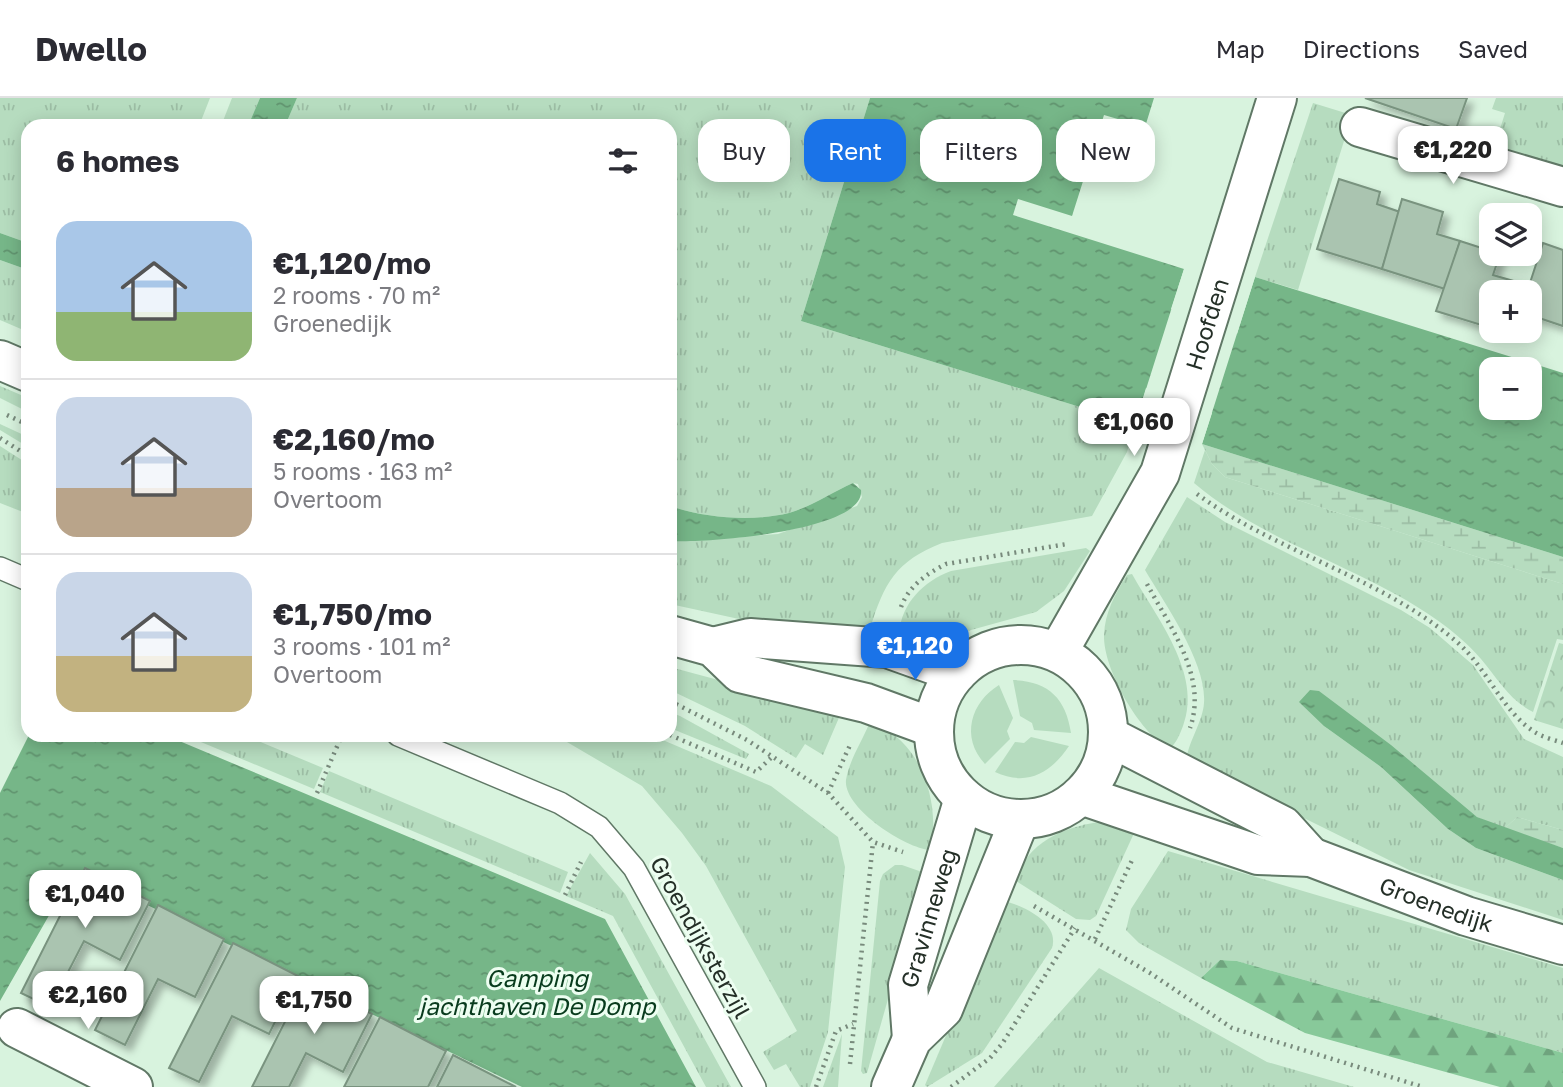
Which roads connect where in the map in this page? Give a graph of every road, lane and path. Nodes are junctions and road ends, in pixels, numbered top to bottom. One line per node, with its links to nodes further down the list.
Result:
1 (1278, 98): 10 (main road, Hoofden)
2 (1360, 127): 3 (main road)
3 (1563, 187)
4 (0, 360): 5 (main road)
5 (21, 369)
6 (0, 412): 7 (path)
7 (21, 422)
8 (0, 438): 9 (path)
9 (21, 452)
10 (1160, 473): 15 (main road, Hoofden); 23 (path)
11 (0, 568): 12 (lane)
12 (21, 577)
13 (677, 637): 14 (main road)
14 (713, 647): 16 (main road); 18 (main road)
15 (1058, 652): 16 (main road); 19 (main road)
16 (957, 673): 18 (main road)
17 (677, 704): 24 (path)
18 (934, 728): 27 (main road)
19 (1108, 736): 26 (main road); 30 (main road, Groenedijk)
20 (677, 738): 24 (path)
21 (339, 742): 25 (path)
22 (415, 742): 40 (lane, Groendijksterzijl)
23 (1563, 743)
24 (772, 757): 29 (path)
25 (317, 793)
26 (1081, 795): 28 (main road); 30 (main road, Groenedijk)
27 (964, 798): 28 (main road); 31 (main road, Gravinneweg)
28 (1020, 819): 32 (main road, Gravinneweg)
29 (873, 842): 31 (path); 35 (path)
30 (1311, 857): 34 (main road, Groenedijk)
31 (944, 867): 37 (main road, Gravinneweg)
32 (995, 884): 33 (path); 37 (main road, Gravinneweg)
33 (1075, 928): 43 (path); 44 (path)
34 (1563, 945)
35 (853, 1024): 38 (path); 41 (path)
36 (17, 1028): 39 (main road)
37 (912, 1039): 42 (main road, Gravinneweg)
38 (850, 1074)
39 (133, 1087)
40 (755, 1087)
41 (816, 1087)
42 (891, 1087)
43 (951, 1087)
44 (1423, 1087)

